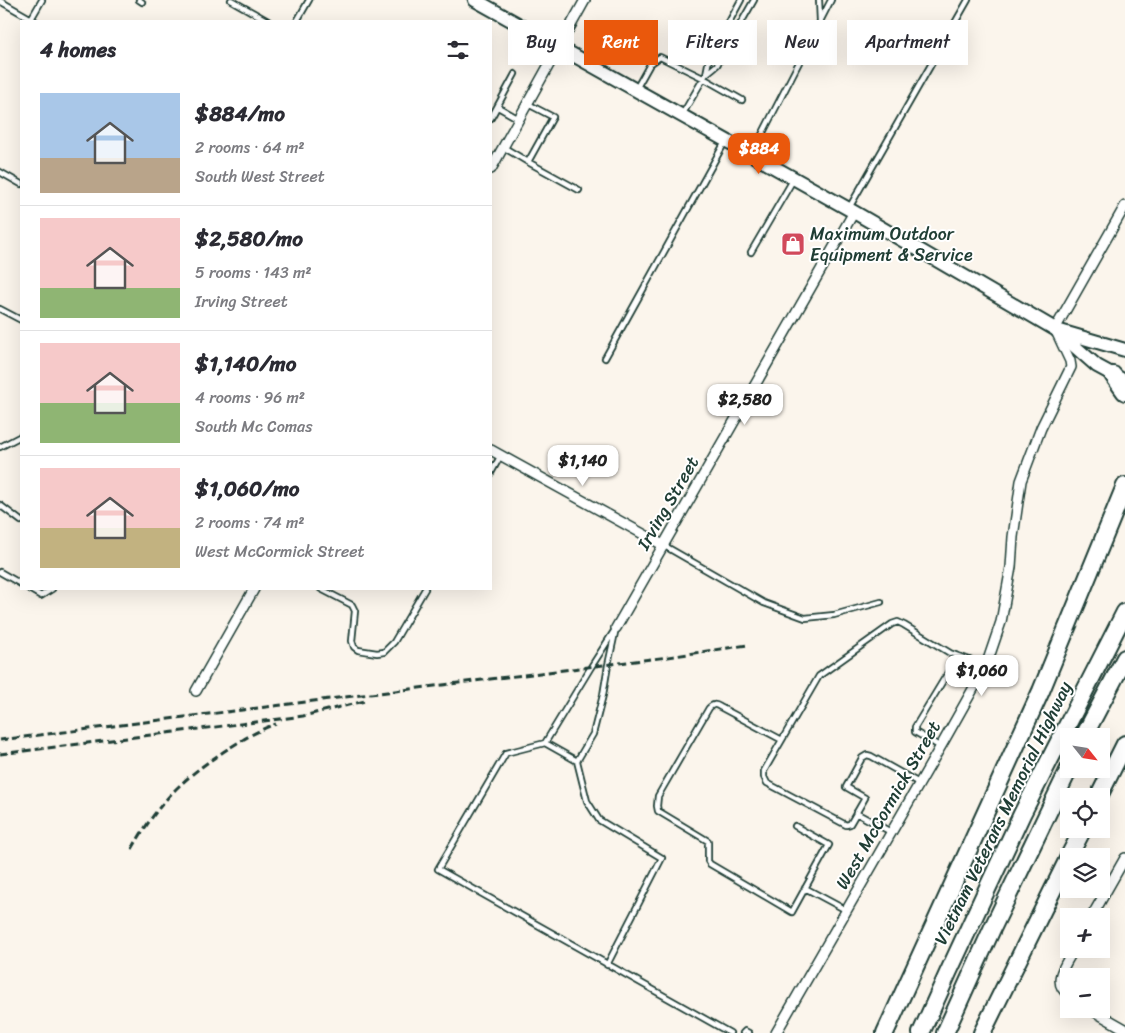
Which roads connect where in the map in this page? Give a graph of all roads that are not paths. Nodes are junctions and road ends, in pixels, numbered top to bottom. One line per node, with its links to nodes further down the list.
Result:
1 (42, 0): 12 (lane)
2 (231, 0): 13 (lane)
3 (309, 0): 14 (lane)
4 (475, 0): 15 (main road)
5 (586, 0): 18 (street)
6 (742, 0): 23 (lane)
7 (754, 0): 23 (lane)
8 (820, 0): 16 (lane)
9 (831, 0): 17 (lane)
10 (968, 0): 41 (lane)
11 (0, 1): 12 (lane)
12 (33, 20)
13 (266, 20)
14 (298, 20)
15 (510, 20)
16 (820, 20)
17 (821, 20)
18 (574, 21)
19 (574, 56): 24 (main road)
20 (550, 65): 26 (street)
21 (798, 65): 33 (lane)
22 (515, 74): 27 (lane)
23 (705, 76): 24 (lane); 25 (lane); 29 (lane)
24 (636, 90): 29 (main road)
25 (742, 100)
26 (528, 104): 30 (street); 35 (lane)
27 (498, 107): 28 (lane); 30 (lane)
28 (492, 116)
29 (681, 116): 31 (main road)
30 (519, 119): 32 (street)
31 (726, 141): 33 (main road); 47 (lane)
32 (503, 147): 34 (street); 35 (lane)
33 (751, 155): 37 (main road)
34 (494, 159)
35 (528, 162): 39 (lane)
36 (0, 172): 38 (lane)
37 (793, 178): 41 (main road); 42 (lane)
38 (20, 183)
39 (579, 190)
40 (1125, 206): 45 (street)
41 (851, 211): 45 (main road); 58 (street, Irving Street)
42 (751, 252)
43 (0, 309): 44 (lane)
44 (20, 319)
45 (1055, 329): 46 (main road); 48 (main road); 71 (street, West McCormick Street)
46 (1125, 350)
47 (605, 358)
48 (1119, 378): 49 (highway)
49 (1125, 392)
50 (20, 437): 51 (lane)
51 (0, 447)
52 (492, 450): 53 (street)
53 (501, 455): 54 (lane); 58 (street)
54 (492, 471)
55 (1125, 488): 97 (highway)
56 (0, 505): 57 (lane)
57 (20, 520)
58 (663, 545): 66 (lane); 68 (street, Irving Street)
59 (0, 572): 60 (lane)
60 (20, 583)
61 (31, 590): 62 (lane)
62 (50, 590)
63 (253, 590): 72 (street)
64 (323, 590): 65 (lane)
65 (423, 590)
66 (881, 602)
67 (1125, 612): 98 (highway, Vietnam Veterans Memorial Highway)
68 (616, 628): 75 (lane); 78 (lane)
69 (958, 656): 71 (lane); 74 (lane); 77 (lane)
70 (1125, 658): 73 (highway)
71 (986, 666): 77 (street, West McCormick Street)
72 (196, 691)
73 (1088, 728)
74 (782, 740): 82 (lane); 87 (lane)
75 (545, 743): 78 (lane); 90 (lane)
76 (1125, 744): 81 (highway)
77 (941, 747): 80 (street, West McCormick Street)
78 (577, 761): 90 (lane)
79 (1065, 778): 99 (highway)
80 (920, 784): 82 (lane); 84 (street, West McCormick Street)
81 (1103, 788)
82 (856, 813): 84 (lane)
83 (795, 826): 87 (lane)
84 (892, 832): 89 (street, West McCormick Street)
85 (1125, 858): 88 (street)
86 (1060, 875): 100 (highway)
87 (805, 888): 89 (lane)
88 (1097, 908)
89 (846, 910): 96 (street, West McCormick Street)
90 (607, 965): 93 (lane)
91 (1106, 1018): 92 (street)
92 (1125, 1029)
93 (730, 1033)
94 (743, 1033): 95 (lane)
95 (749, 1033)
96 (776, 1033)
97 (885, 1033)
98 (921, 1033)
99 (945, 1033)
100 (982, 1033)

